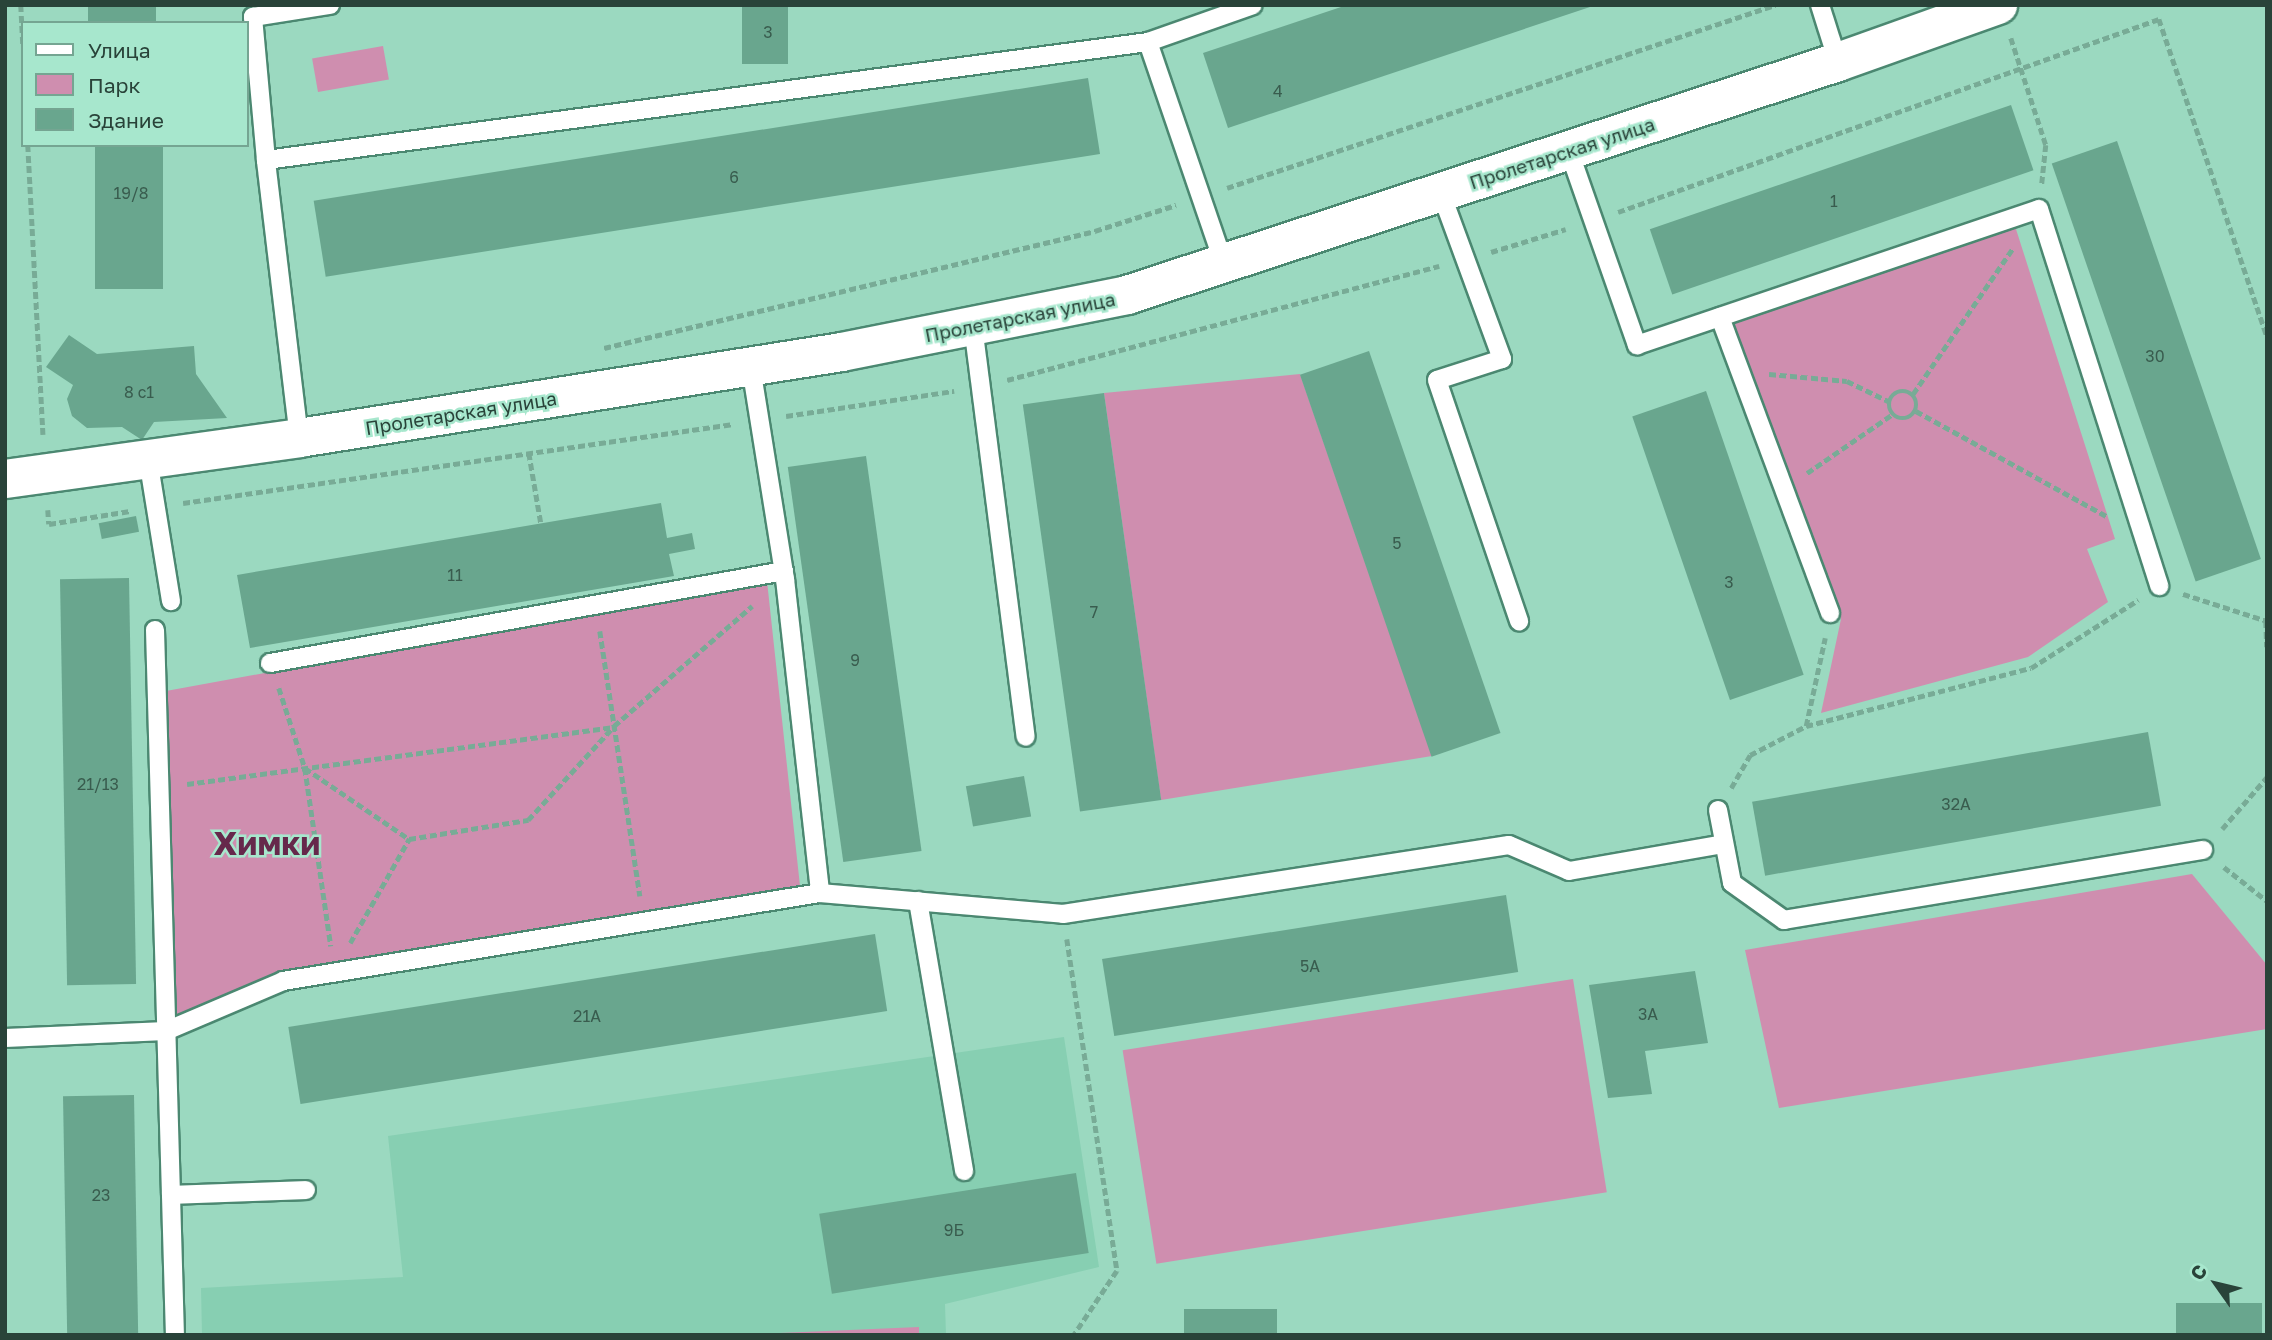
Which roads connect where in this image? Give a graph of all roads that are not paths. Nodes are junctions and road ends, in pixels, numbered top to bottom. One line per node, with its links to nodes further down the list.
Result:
1 (330, 5): 8 (lane)
2 (1253, 5): 5 (lane)
3 (1820, 5): 6 (lane)
4 (2003, 18): 6 (street, Пролетарская улица)
5 (1149, 42): 8 (lane); 10 (lane)
6 (1839, 62): 7 (street, Пролетарская улица)
7 (1569, 151): 9 (street, Пролетарская улица); 11 (lane)
8 (266, 160): 14 (lane)
9 (1441, 193): 10 (street, Пролетарская улица); 21 (lane)
10 (1224, 264): 12 (street, Пролетарская улица)
11 (1720, 317): 18 (lane); 20 (lane)
12 (973, 326): 13 (street, Пролетарская улица); 24 (lane)
13 (751, 367): 14 (street, Пролетарская улица); 17 (lane)
14 (299, 438): 15 (street, Пролетарская улица)
15 (148, 459): 16 (street, Пролетарская улица); 19 (lane)
16 (5, 479)
17 (784, 575): 23 (lane); 28 (lane)
18 (2159, 586)
19 (171, 601)
20 (1830, 613)
21 (1519, 621)
22 (155, 630): 30 (lane)
23 (270, 663)
24 (1026, 737)
25 (1718, 810): 26 (lane)
26 (1724, 844): 27 (lane); 29 (lane)
27 (2203, 850)
28 (820, 893): 29 (lane); 30 (lane)
29 (918, 901): 32 (lane)
30 (166, 1031): 31 (lane); 34 (lane)
31 (5, 1038)
32 (964, 1171)
33 (306, 1190): 34 (lane)
34 (171, 1195): 35 (lane)
35 (175, 1335)

